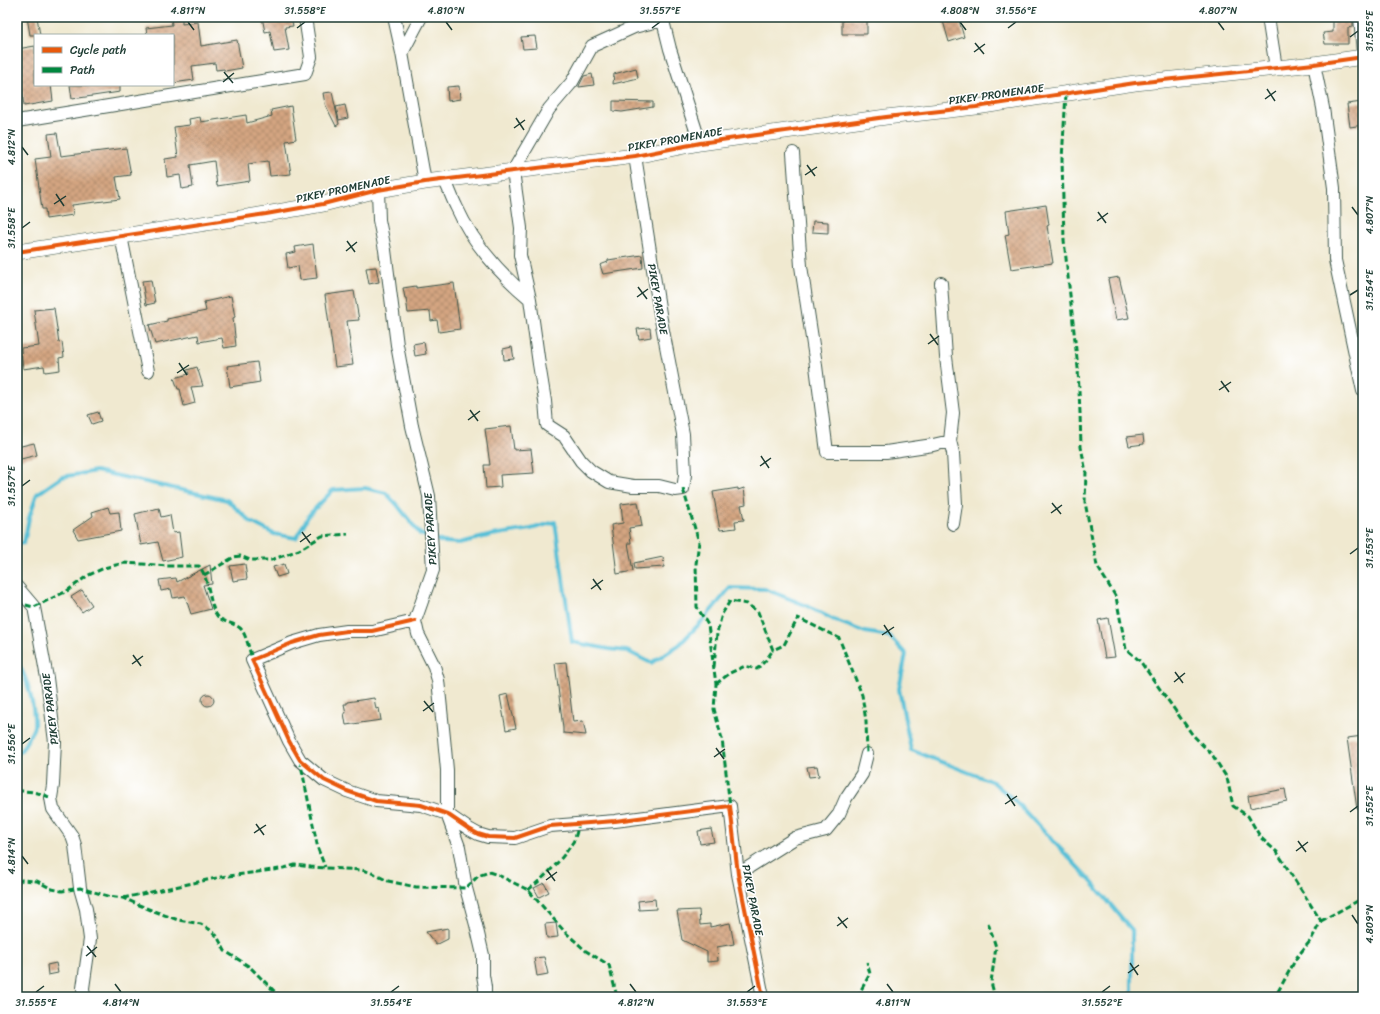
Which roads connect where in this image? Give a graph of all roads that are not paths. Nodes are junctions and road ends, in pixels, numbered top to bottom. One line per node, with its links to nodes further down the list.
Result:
1 (305, 17): 11 (street)
2 (394, 17): 7 (street)
3 (421, 17): 7 (street)
4 (1268, 17): 10 (street)
5 (1360, 17): 8 (street)
6 (663, 19): 12 (street); 15 (street)
7 (402, 53): 17 (street)
8 (1363, 55): 9 (street, PIKEY PROMENADE)
9 (1314, 64): 10 (street, PIKEY PROMENADE); 24 (street)
10 (1276, 68): 12 (street, PIKEY PROMENADE)
11 (17, 121)
12 (700, 143): 14 (street, PIKEY PROMENADE)
13 (793, 153): 25 (street)
14 (635, 156): 15 (street, PIKEY PROMENADE); 22 (street, PIKEY PARADE)
15 (513, 171): 16 (street, PIKEY PROMENADE); 22 (street)
16 (445, 181): 17 (street, PIKEY PROMENADE); 22 (street)
17 (425, 182): 18 (street, PIKEY PROMENADE)
18 (378, 190): 19 (street, PIKEY PROMENADE); 28 (street, PIKEY PARADE)
19 (121, 236): 20 (street, PIKEY PROMENADE); 23 (street)
20 (17, 252)
21 (941, 283): 25 (street)
22 (530, 299)
23 (148, 371)
24 (1363, 390)
25 (950, 441): 26 (street)
26 (953, 524)
27 (17, 587): 32 (street, PIKEY PARADE)
28 (415, 621): 30 (street); 30 (street)
29 (867, 754): 31 (street)
30 (447, 814): 31 (street, PIKEY PARADE); 33 (street)
31 (738, 874): 34 (street, PIKEY PARADE)
32 (84, 997)
33 (485, 997)
34 (763, 997)

